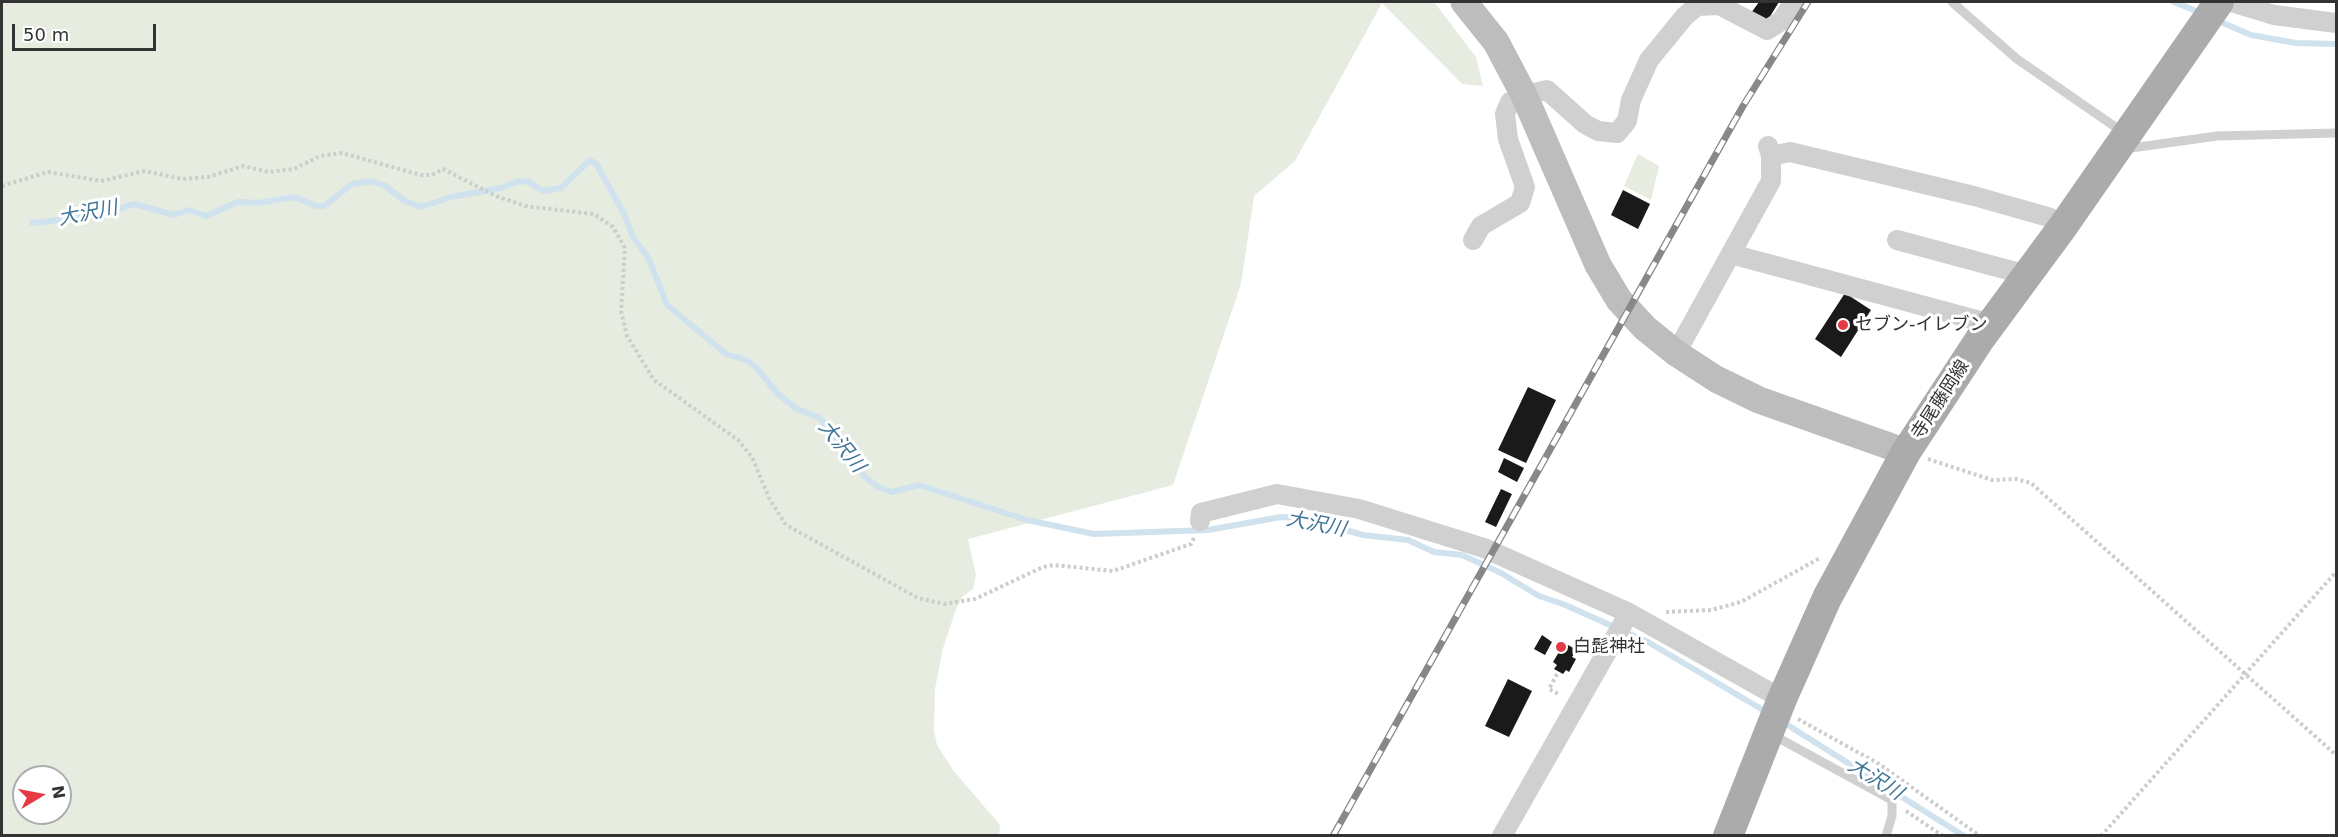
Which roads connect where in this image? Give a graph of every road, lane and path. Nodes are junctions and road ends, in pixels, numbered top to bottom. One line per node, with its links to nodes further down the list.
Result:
1 (1464, 2): 7 (street)
2 (1794, 2): 4 (street)
3 (1952, 2): 9 (lane)
4 (1718, 3): 7 (street)
5 (2217, 9): 6 (street); 9 (main road, 寺尾藤岡線)
6 (2337, 23)
7 (1524, 95): 12 (street); 17 (street)
8 (2337, 133): 9 (lane)
9 (2121, 142): 11 (main road, 寺尾藤岡線)
10 (2, 186): 19 (path)
11 (2064, 225): 14 (street); 15 (main road, 寺尾藤岡線)
12 (1473, 240)
13 (1897, 240): 15 (street)
14 (1731, 254): 16 (street); 17 (street)
15 (2027, 275): 16 (main road, 寺尾藤岡線)
16 (1992, 324): 18 (main road, 寺尾藤岡線)
17 (1676, 353): 18 (street)
18 (1906, 452): 24 (path); 26 (main road, 寺尾藤岡線)
19 (1197, 530): 22 (street)
20 (1824, 556): 22 (path)
21 (2337, 572): 24 (path)
22 (1629, 613): 25 (street); 26 (street)
23 (1557, 674): 25 (path)
24 (2245, 674): 27 (path); 34 (path)
25 (1577, 704): 29 (street)
26 (1777, 713): 28 (lane); 30 (main road, 寺尾藤岡線); 33 (path)
27 (2337, 755)
28 (1892, 800): 31 (lane); 32 (path)
29 (1502, 836)
30 (1728, 836)
31 (1886, 836)
32 (1943, 836)
33 (1980, 836)
34 (2101, 836)

